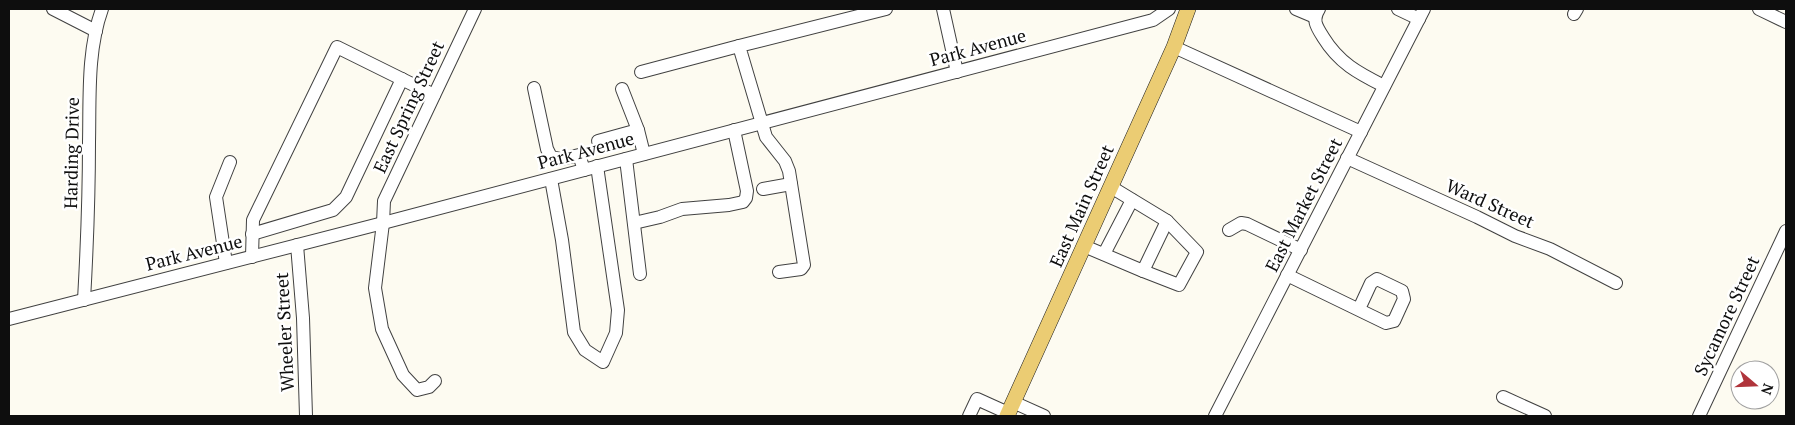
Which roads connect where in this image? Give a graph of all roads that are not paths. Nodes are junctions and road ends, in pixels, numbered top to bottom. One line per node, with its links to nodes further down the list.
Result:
1 (53, 9): 14 (street)
2 (102, 9): 14 (street, Harding Drive)
3 (475, 9): 23 (street, East Spring Street)
4 (886, 9): 15 (street)
5 (943, 9): 18 (street)
6 (1169, 9): 18 (street, Park Avenue)
7 (1188, 9): 16 (main road, East Main Street)
8 (1296, 9): 11 (street)
9 (1398, 9): 12 (street)
10 (1759, 9): 13 (street)
11 (1317, 13): 20 (street)
12 (1421, 14): 20 (street, East Market Street)
13 (1786, 22)
14 (96, 31): 57 (street, Harding Drive)
15 (739, 46): 17 (street); 24 (street)
16 (1174, 48): 27 (street); 37 (main road, East Main Street)
17 (641, 72)
18 (956, 72): 24 (street, Park Avenue)
19 (402, 79): 23 (street); 45 (street); 45 (street)
20 (1384, 86): 27 (street, East Market Street)
21 (534, 88): 34 (street)
22 (622, 89): 25 (street)
23 (434, 94): 41 (street, East Spring Street)
24 (761, 123): 26 (street, Park Avenue); 36 (street)
25 (638, 130): 28 (street); 29 (street)
26 (734, 130): 29 (street, Park Avenue); 42 (street)
27 (1361, 132): 30 (street, East Market Street)
28 (598, 141)
29 (644, 154): 31 (street, Park Avenue)
30 (1348, 158): 48 (street, East Market Street); 56 (street, Ward Street)
31 (626, 159): 33 (street, Park Avenue); 42 (street)
32 (230, 162): 51 (street)
33 (598, 166): 34 (street, Park Avenue); 35 (street)
34 (584, 170): 35 (street, Park Avenue)
35 (550, 179): 41 (street, Park Avenue)
36 (791, 184): 38 (street); 53 (street)
37 (1111, 187): 39 (street); 47 (main road, East Main Street)
38 (764, 189)
39 (1132, 200): 40 (street); 49 (street)
40 (1167, 221): 52 (street); 52 (street)
41 (383, 223): 46 (street, Park Avenue); 60 (street, East Spring Street)
42 (634, 223): 54 (street)
43 (1229, 230): 48 (street)
44 (1786, 231): 68 (street, Sycamore Street)
45 (252, 234): 50 (street)
46 (297, 245): 50 (street, Park Avenue); 63 (street, Wheeler Street)
47 (1084, 246): 49 (street); 62 (main road, East Main Street)
48 (1301, 250): 55 (street, East Market Street)
49 (1104, 254): 52 (street)
50 (252, 257): 51 (street, Park Avenue)
51 (226, 263): 57 (street, Park Avenue)
52 (1143, 271)
53 (779, 272)
54 (640, 274)
55 (1288, 275): 58 (street); 66 (street, East Market Street)
56 (1616, 283)
57 (84, 300): 59 (street, Park Avenue)
58 (1359, 309)
59 (9, 318)
60 (435, 381)
61 (1503, 396): 67 (street)
62 (1009, 410): 64 (street); 65 (street)
63 (306, 416)
64 (969, 416)
65 (1044, 416)
66 (1215, 416)
67 (1545, 416)
68 (1699, 416)

